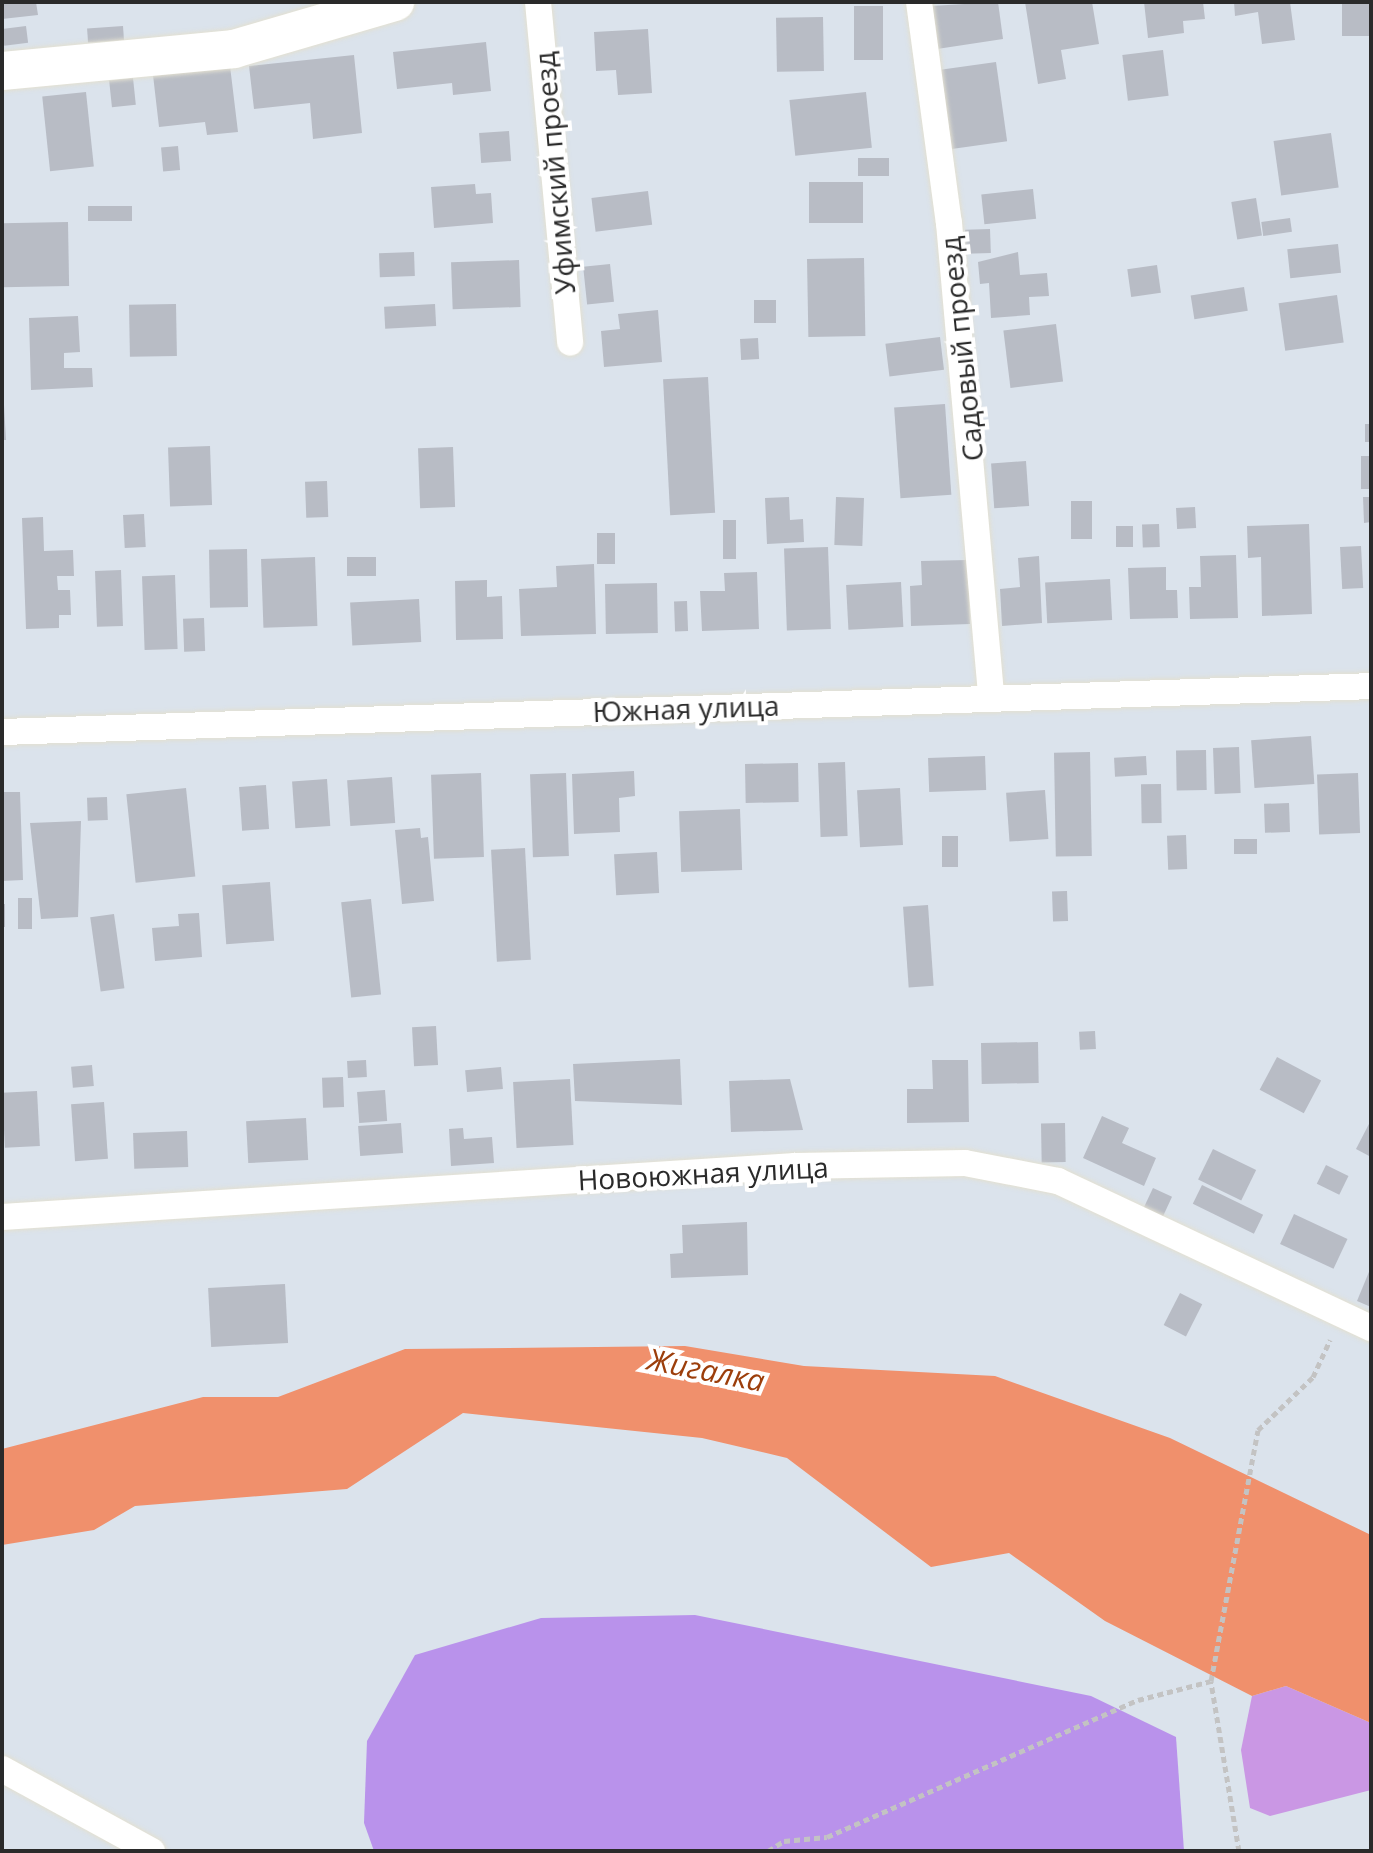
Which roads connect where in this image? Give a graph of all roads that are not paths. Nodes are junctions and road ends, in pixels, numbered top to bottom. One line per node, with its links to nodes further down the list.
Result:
1 (395, 2): 4 (street)
2 (538, 2): 5 (street, Уфимский проезд)
3 (919, 2): 7 (street, Садовый проезд)
4 (2, 71)
5 (570, 343)
6 (1371, 686): 7 (street, Южная улица)
7 (991, 698): 8 (street, Южная улица)
8 (2, 732)
9 (2, 1217): 10 (street, Новоюжная улица)
10 (1371, 1328)
11 (2, 1769): 12 (street)
12 (152, 1851)

